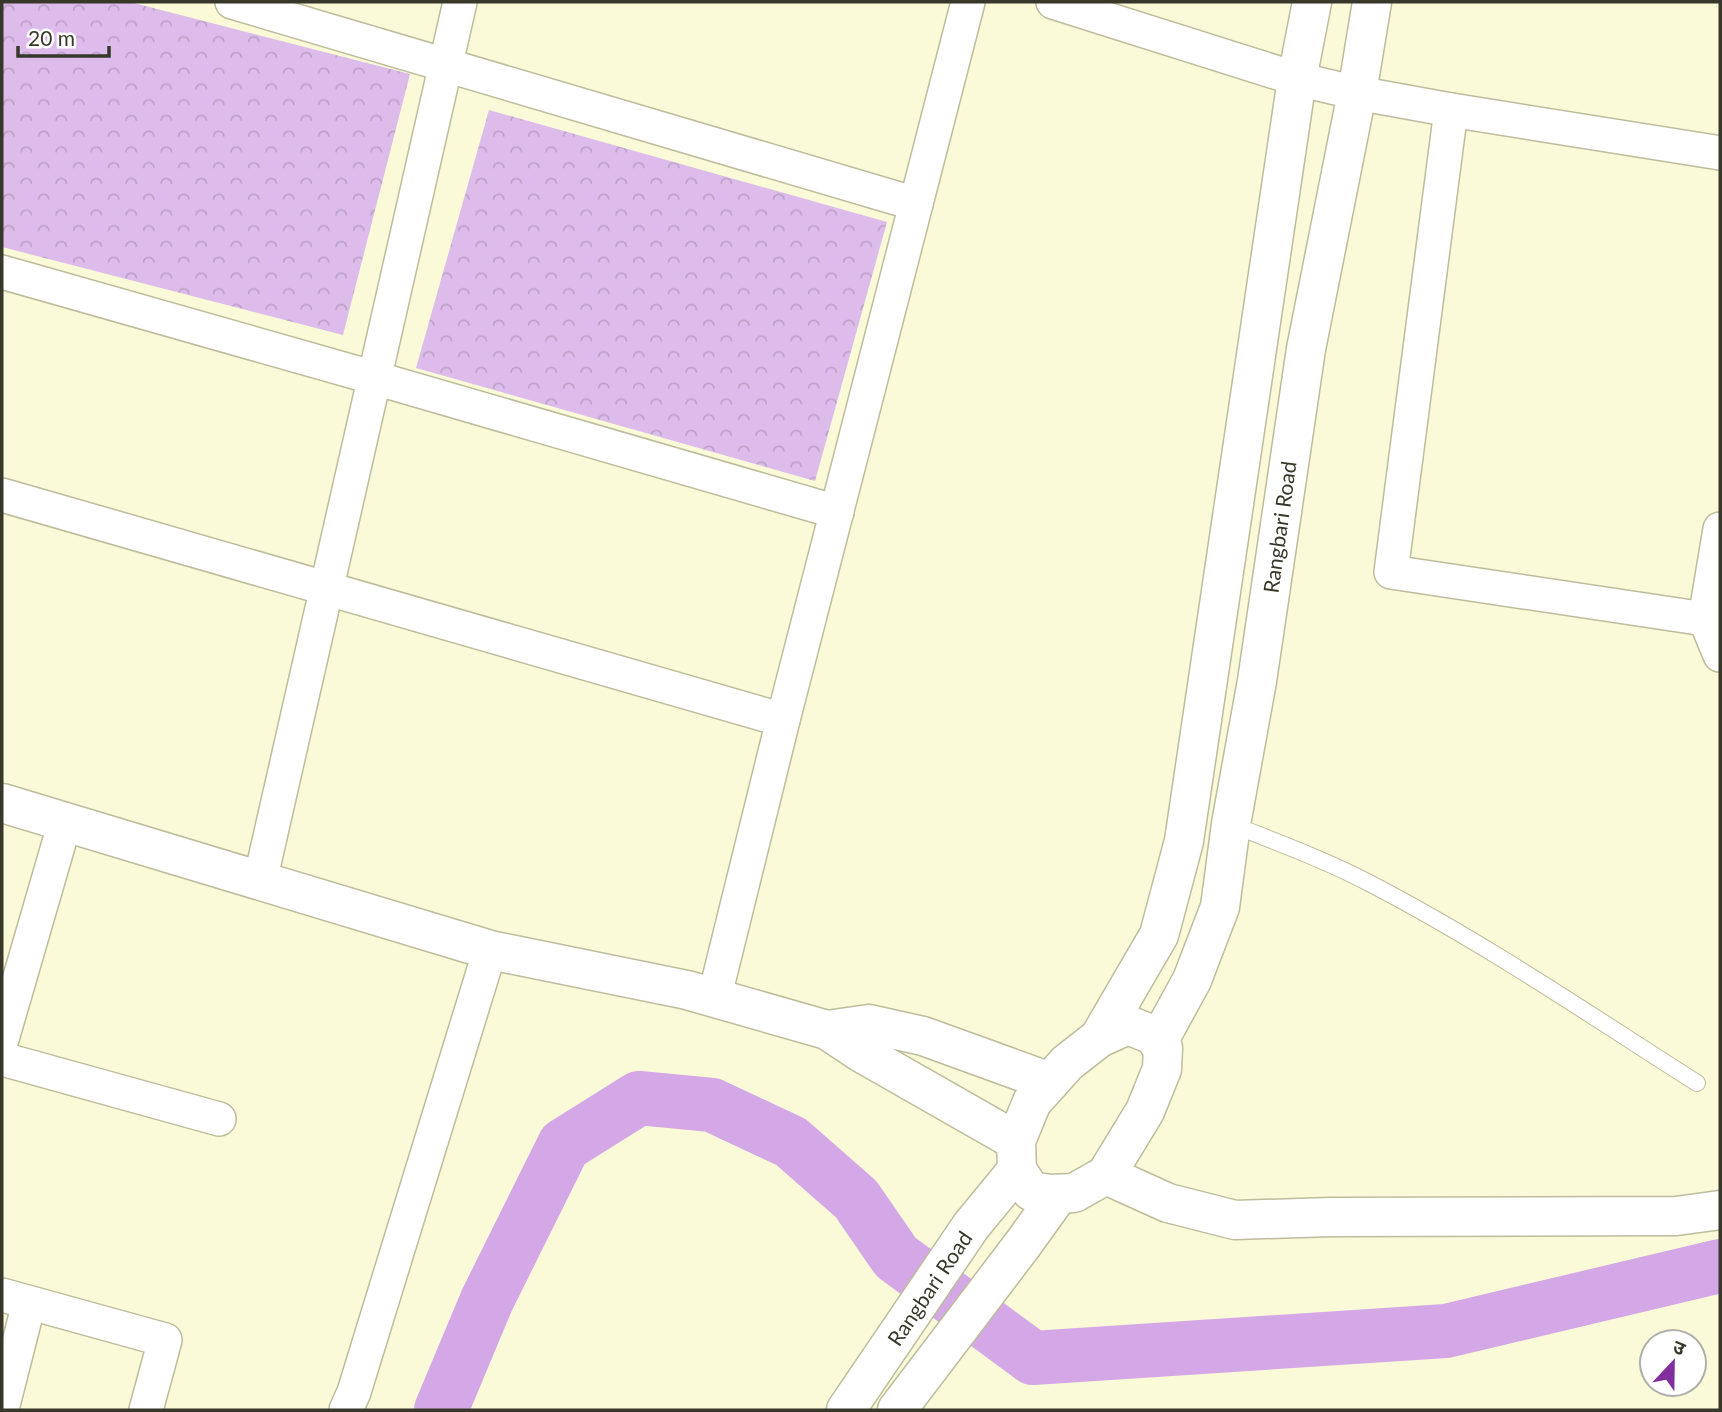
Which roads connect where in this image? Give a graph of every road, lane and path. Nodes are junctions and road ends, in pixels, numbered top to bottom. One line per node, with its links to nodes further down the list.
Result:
1 (232, 2): 7 (street)
2 (460, 2): 7 (street)
3 (968, 2): 12 (street)
4 (1053, 2): 8 (street)
5 (1312, 2): 8 (street)
6 (1372, 2): 9 (street, Rangbari Road)
7 (446, 65): 12 (street); 14 (street)
8 (1297, 79): 9 (street); 29 (street)
9 (1357, 93): 10 (street); 24 (street, Rangbari Road)
10 (1451, 110): 11 (street); 19 (street)
11 (1720, 153)
12 (916, 204): 16 (street)
13 (2, 272): 14 (street)
14 (375, 378): 16 (street); 18 (street)
15 (2, 495): 18 (street)
16 (837, 512): 21 (street)
17 (1720, 530): 19 (street)
18 (327, 589): 21 (street); 25 (street)
19 (1705, 619): 20 (street)
20 (1720, 655)
21 (783, 720): 27 (street)
22 (2, 803): 23 (street)
23 (65, 822): 25 (street); 30 (street)
24 (1231, 824): 31 (street, Rangbari Road); 34 (lane)
25 (260, 881): 26 (street)
26 (490, 950): 27 (street); 44 (street)
27 (715, 999): 28 (street)
28 (827, 1030): 33 (street); 36 (street)
29 (1099, 1038): 31 (street); 33 (street, Rangbari Road)
30 (2, 1039)
31 (1158, 1042): 37 (street)
32 (2, 1059): 35 (street)
33 (1050, 1082): 36 (street, Rangbari Road)
34 (1697, 1083)
35 (219, 1119)
36 (1016, 1155): 38 (street); 45 (street, Rangbari Road)
37 (1106, 1175): 38 (street); 39 (street)
38 (1059, 1194): 41 (street)
39 (1720, 1210)
40 (16, 1299): 42 (street); 43 (street)
41 (907, 1396)
42 (2, 1409)
43 (146, 1410)
44 (346, 1410)
45 (846, 1410)

